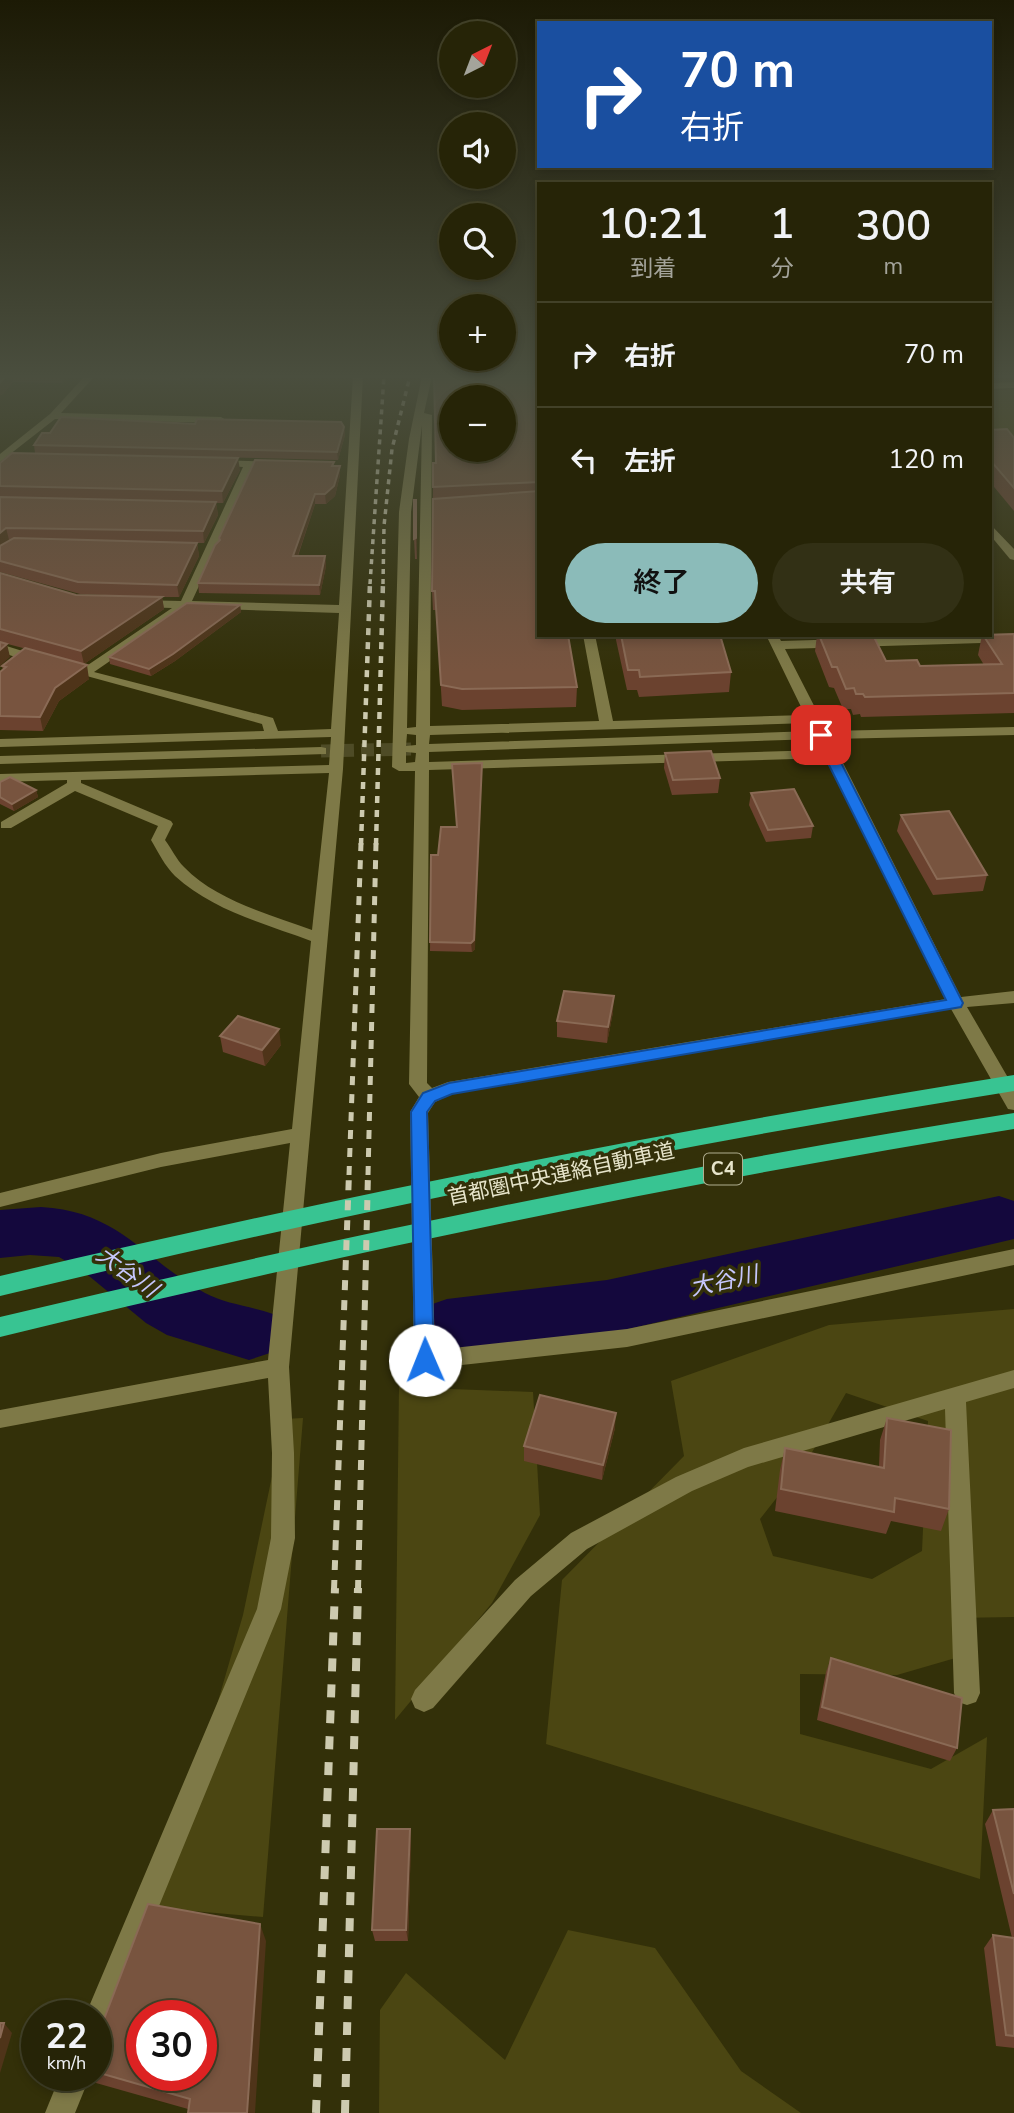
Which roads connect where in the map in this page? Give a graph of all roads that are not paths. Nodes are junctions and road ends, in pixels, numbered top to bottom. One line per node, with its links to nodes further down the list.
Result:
1 (244, 475): 9 (street)
2 (346, 475): 13 (street)
3 (410, 475): 6 (street)
4 (426, 475): 41 (street)
5 (445, 510): 6 (street)
6 (405, 512): 23 (street)
7 (992, 530): 10 (street)
8 (199, 550): 9 (street)
9 (212, 550): 12 (street)
10 (1014, 557)
11 (132, 603): 12 (street)
12 (185, 604): 13 (street); 20 (street)
13 (343, 609): 25 (street)
14 (589, 637): 22 (street)
15 (1014, 638): 16 (street)
16 (774, 640): 21 (street)
17 (0, 648): 18 (street)
18 (24, 656): 19 (street); 20 (street)
19 (8, 669)
20 (84, 673): 26 (street)
21 (813, 719): 22 (street); 27 (street)
22 (607, 725): 23 (street)
23 (401, 731): 31 (street)
24 (1014, 731): 27 (street)
25 (338, 733): 26 (street); 33 (street)
26 (272, 735): 28 (street)
27 (821, 735): 29 (street); 31 (street)
28 (0, 743)
29 (411, 749)
30 (321, 751): 32 (street)
31 (829, 754): 39 (street)
32 (0, 760)
33 (336, 769): 35 (street); 37 (street)
34 (0, 778): 35 (street)
35 (74, 780): 36 (street); 37 (street)
36 (6, 825)
37 (320, 938): 44 (street)
38 (1014, 997): 39 (street)
39 (956, 1003): 41 (street); 42 (street)
40 (1014, 1083): 47 (highway, 首都圏中央連絡自動車道 / C4)
41 (429, 1097): 46 (street)
42 (1014, 1104)
43 (1014, 1121): 48 (highway, 首都圏中央連絡自動車道 / C4)
44 (301, 1134): 45 (street); 49 (street)
45 (0, 1200)
46 (1014, 1256)
47 (0, 1286)
48 (0, 1326)
49 (278, 1367): 52 (street); 55 (street)
50 (1014, 1379): 51 (street)
51 (955, 1396): 53 (street); 54 (street)
52 (0, 1419)
53 (967, 1693)
54 (424, 1699)
55 (106, 2000)
56 (69, 2091): 57 (street)
57 (60, 2113)

